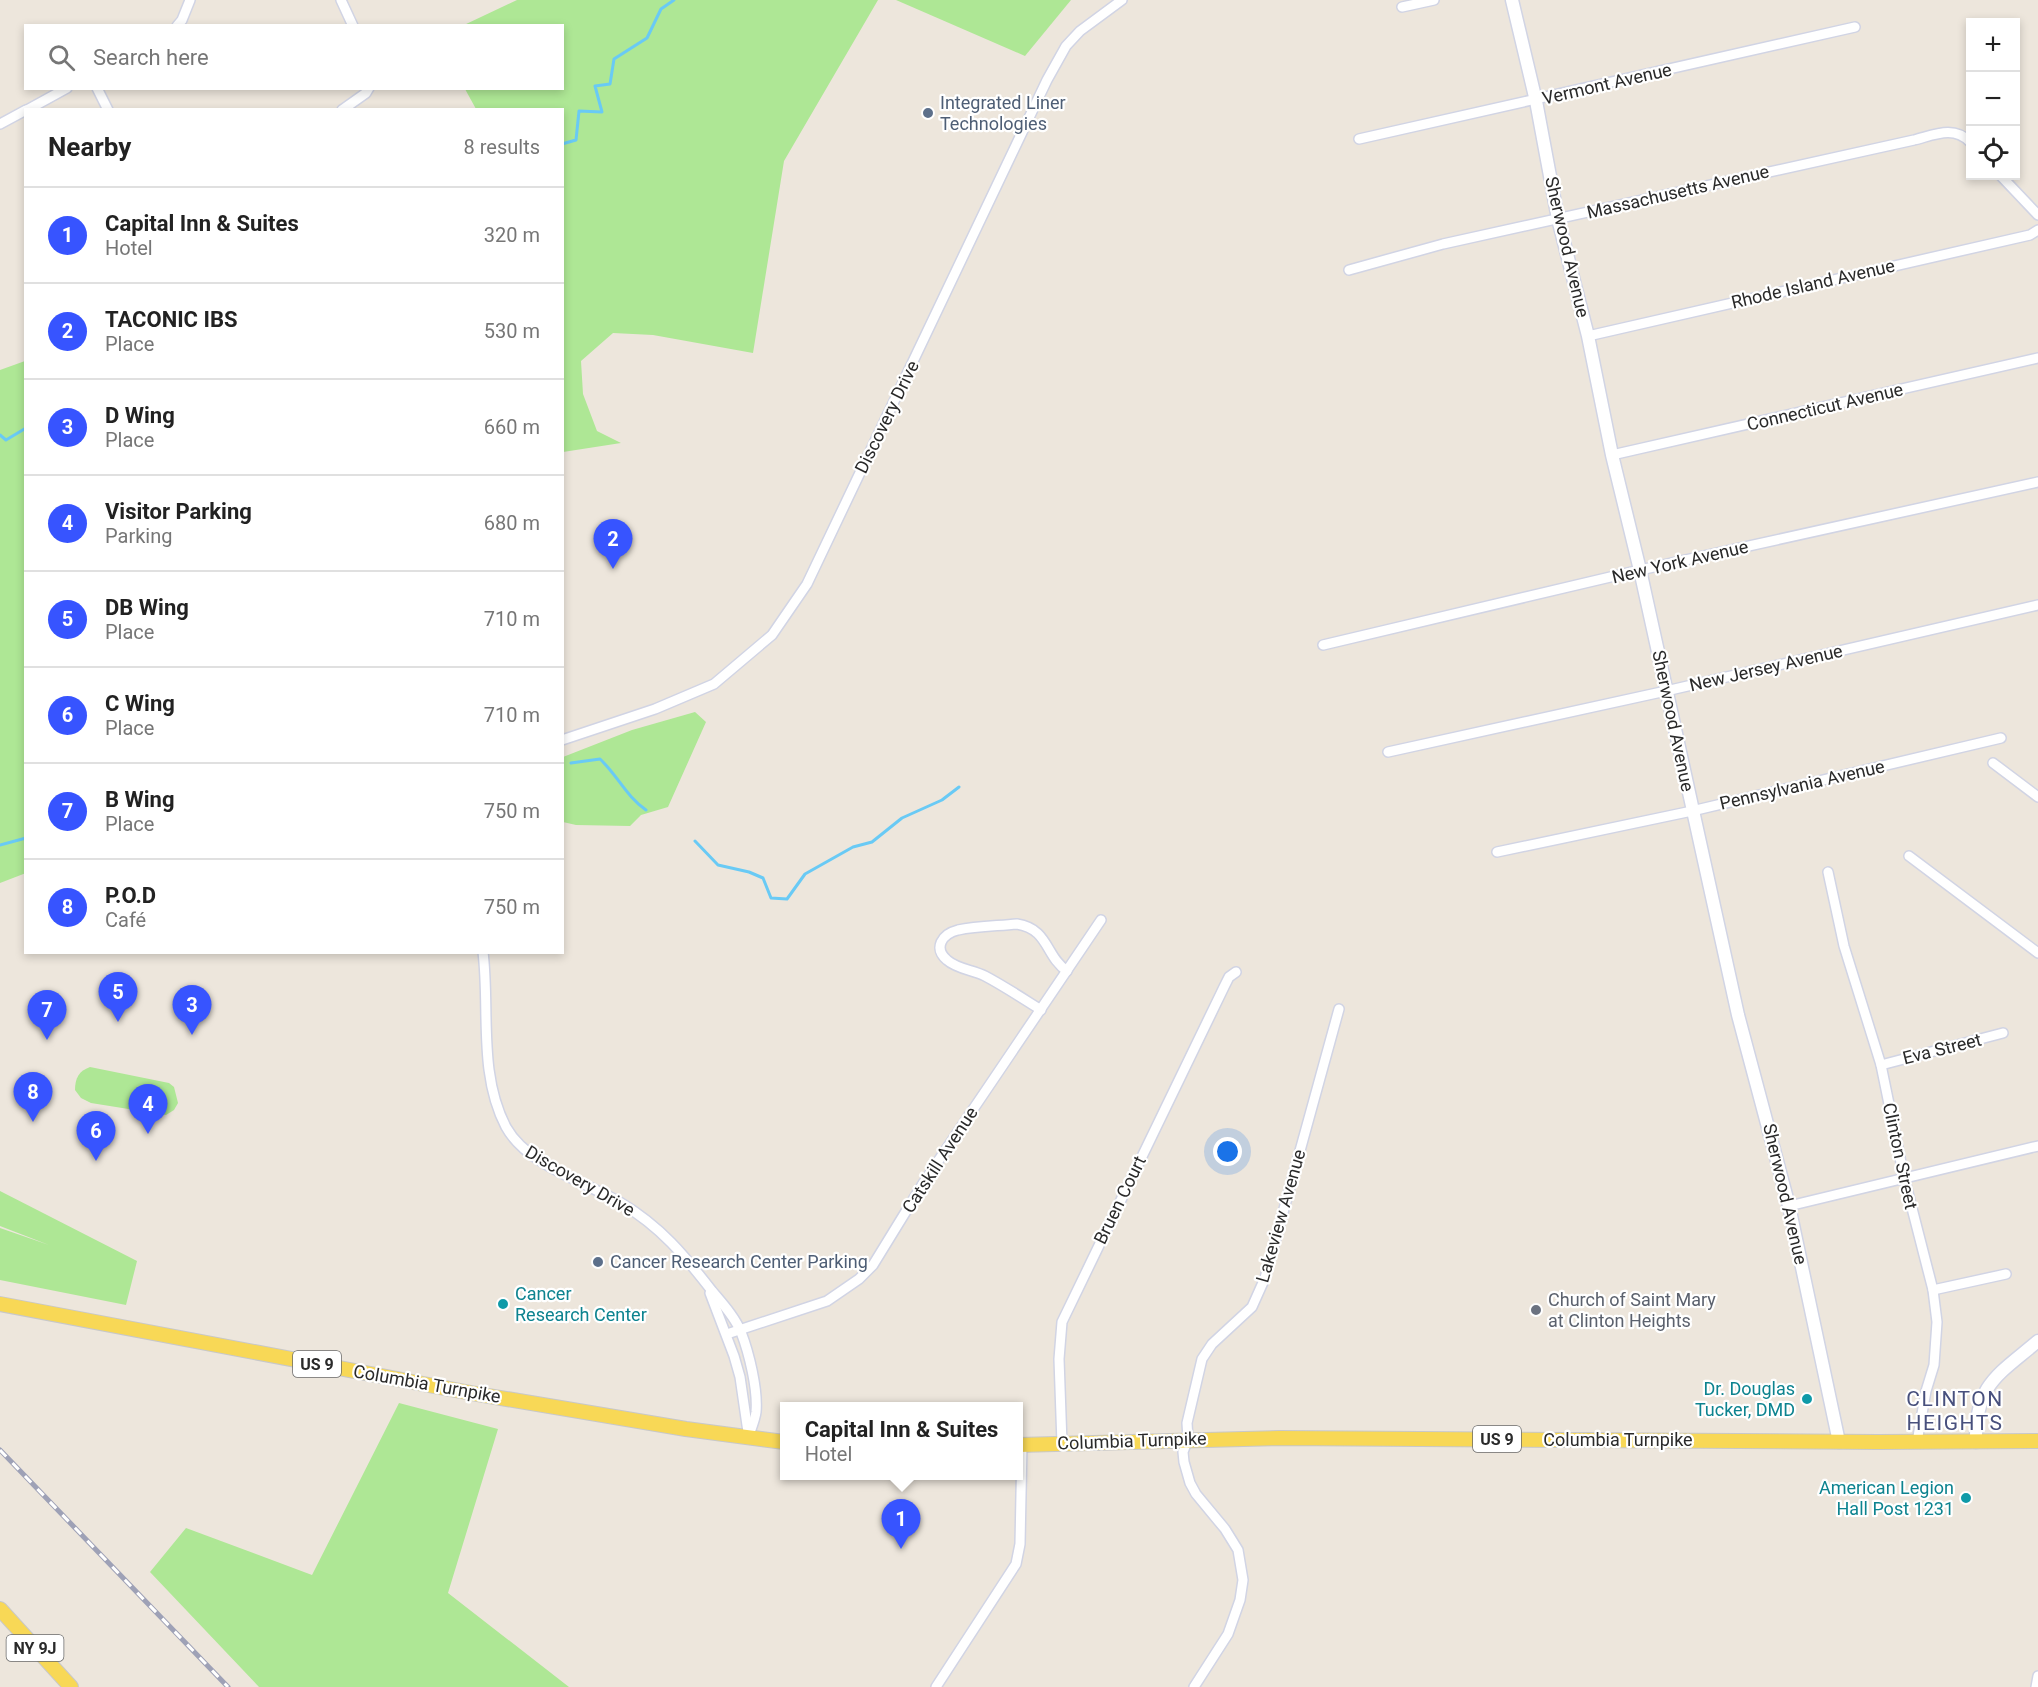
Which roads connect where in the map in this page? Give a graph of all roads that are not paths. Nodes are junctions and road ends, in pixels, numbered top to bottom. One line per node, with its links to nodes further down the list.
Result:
1 (190, 0): 7 (street)
2 (341, 0): 8 (street)
3 (1122, 0): 35 (street, Discovery Drive)
4 (1434, 0): 6 (street)
5 (1512, 0): 13 (street, Sherwood Avenue)
6 (1402, 7)
7 (179, 24)
8 (352, 24)
9 (1855, 27): 13 (street, Vermont Avenue)
10 (63, 90): 14 (street)
11 (98, 90): 15 (street)
12 (368, 90): 16 (street)
13 (1536, 101): 20 (street, Vermont Avenue); 23 (street, Sherwood Avenue)
14 (30, 108)
15 (107, 108)
16 (345, 108)
17 (24, 111): 18 (street)
18 (0, 124)
19 (1966, 138): 23 (street, Massachusetts Avenue)
20 (1359, 140)
21 (2005, 180): 22 (street)
22 (2038, 215)
23 (1558, 219): 25 (street, Massachusetts Avenue); 26 (street, Sherwood Avenue)
24 (2038, 230): 26 (street, Rhode Island Avenue)
25 (1349, 270)
26 (1588, 336): 28 (street, Sherwood Avenue)
27 (2038, 358): 28 (street, Connecticut Avenue)
28 (1612, 455): 30 (street, Sherwood Avenue)
29 (2038, 482): 30 (street, New York Avenue)
30 (1640, 570): 32 (street, New York Avenue); 33 (street, Sherwood Avenue)
31 (2038, 605): 33 (street, New Jersey Avenue)
32 (1323, 645)
33 (1666, 691): 36 (street, New Jersey Avenue); 39 (street, Sherwood Avenue)
34 (2001, 738): 39 (street, Pennsylvania Avenue)
35 (564, 739)
36 (1388, 752)
37 (1993, 764): 38 (street)
38 (2038, 797)
39 (1692, 811): 40 (street, Pennsylvania Avenue); 54 (street, Sherwood Avenue)
40 (1497, 852)
41 (1909, 856): 44 (street)
42 (1828, 872): 51 (street, Clinton Street)
43 (1101, 920): 46 (street, Catskill Avenue)
44 (2038, 953)
45 (483, 954): 56 (street, Discovery Drive)
46 (1067, 971): 49 (street, Catskill Avenue); 49 (street)
47 (1236, 972): 69 (street, Bruen Court)
48 (1338, 1009): 63 (street, Lakeview Avenue)
49 (1041, 1010): 59 (street, Catskill Avenue)
50 (2003, 1034): 51 (street, Eva Street)
51 (1881, 1065): 53 (street, Clinton Street)
52 (2038, 1146): 53 (street)
53 (1904, 1177): 54 (street); 57 (street, Clinton Street)
54 (1789, 1206): 66 (street, Sherwood Avenue)
55 (2006, 1274): 57 (street)
56 (705, 1282): 59 (street, Discovery Drive); 60 (street, Discovery Drive)
57 (1933, 1290): 67 (street, Clinton Street)
58 (0, 1304): 62 (main road, Columbia Turnpike / US 9)
59 (740, 1330): 60 (street, Catskill Avenue); 62 (street, Discovery Drive)
60 (727, 1334): 62 (street, Discovery Drive)
61 (2038, 1341): 68 (street)
62 (748, 1438): 65 (main road, Columbia Turnpike / US 9)
63 (1188, 1439): 66 (main road, Columbia Turnpike / US 9); 69 (main road, Columbia Turnpike / US 9); 76 (street, Lakeview Avenue)
64 (2038, 1441): 68 (main road, Columbia Turnpike / US 9)
65 (780, 1442)
66 (1839, 1442): 67 (main road, Columbia Turnpike / US 9)
67 (1917, 1442): 68 (main road, Columbia Turnpike / US 9)
68 (1976, 1442)
69 (1062, 1444): 70 (main road, Columbia Turnpike / US 9)
70 (1023, 1445)
71 (1020, 1480): 75 (street)
72 (0, 1609): 74 (main road, NY 9J)
73 (2038, 1676): 77 (street)
74 (71, 1687)
75 (936, 1687)
76 (1194, 1687)
77 (2036, 1687)

